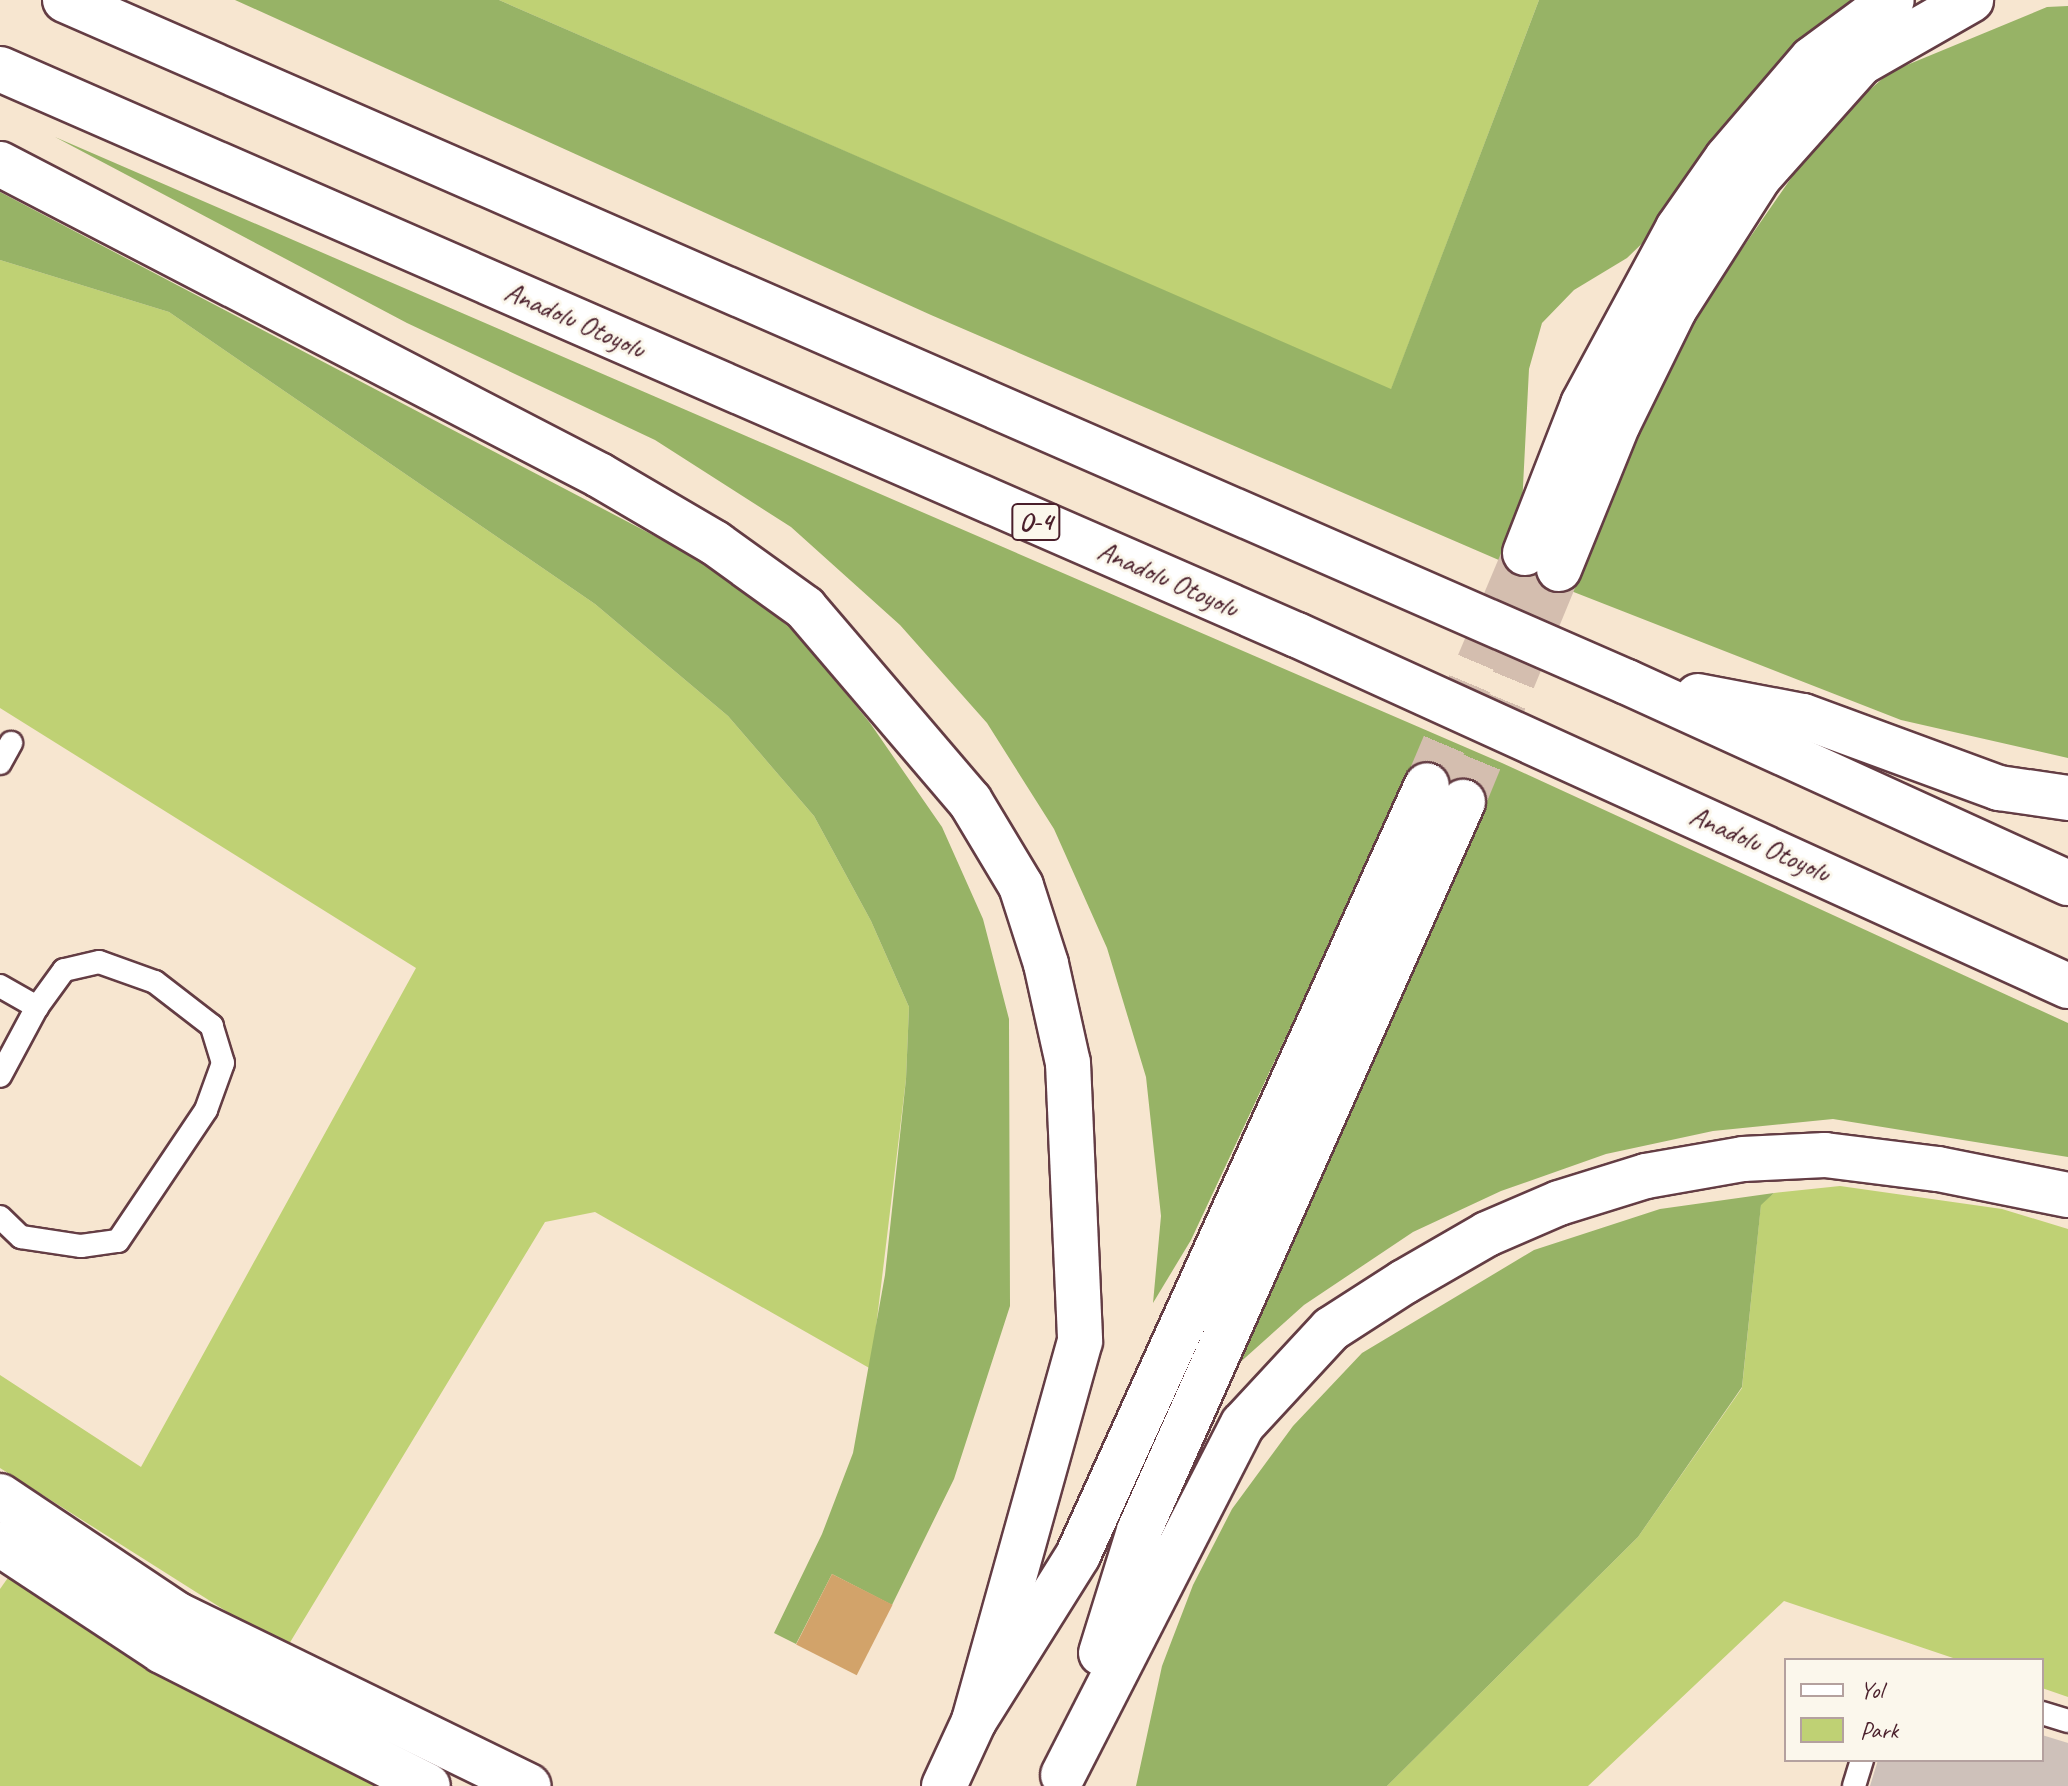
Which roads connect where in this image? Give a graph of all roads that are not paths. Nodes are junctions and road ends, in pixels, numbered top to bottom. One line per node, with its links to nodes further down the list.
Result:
1 (65, 0): 6 (main road)
2 (1892, 0): 3 (main road)
3 (1971, 0)
4 (0, 69): 10 (main road, Anadolu Otoyolu / O-4)
5 (0, 164): 18 (main road)
6 (1627, 682): 7 (main road); 8 (main road)
7 (2068, 798)
8 (2068, 883)
9 (0, 986): 11 (lane)
10 (2068, 986)
11 (37, 1007): 12 (lane); 14 (lane)
12 (0, 1076)
13 (2068, 1195): 21 (main road)
14 (0, 1217)
15 (0, 1496): 23 (main road)
16 (0, 1544): 22 (main road)
17 (2044, 1714): 19 (lane)
18 (974, 1721): 21 (main road); 24 (main road)
19 (2068, 1721)
20 (1861, 1762): 25 (lane)
21 (1061, 1781)
22 (428, 1786)
23 (528, 1786)
24 (944, 1786)
25 (1854, 1786)

